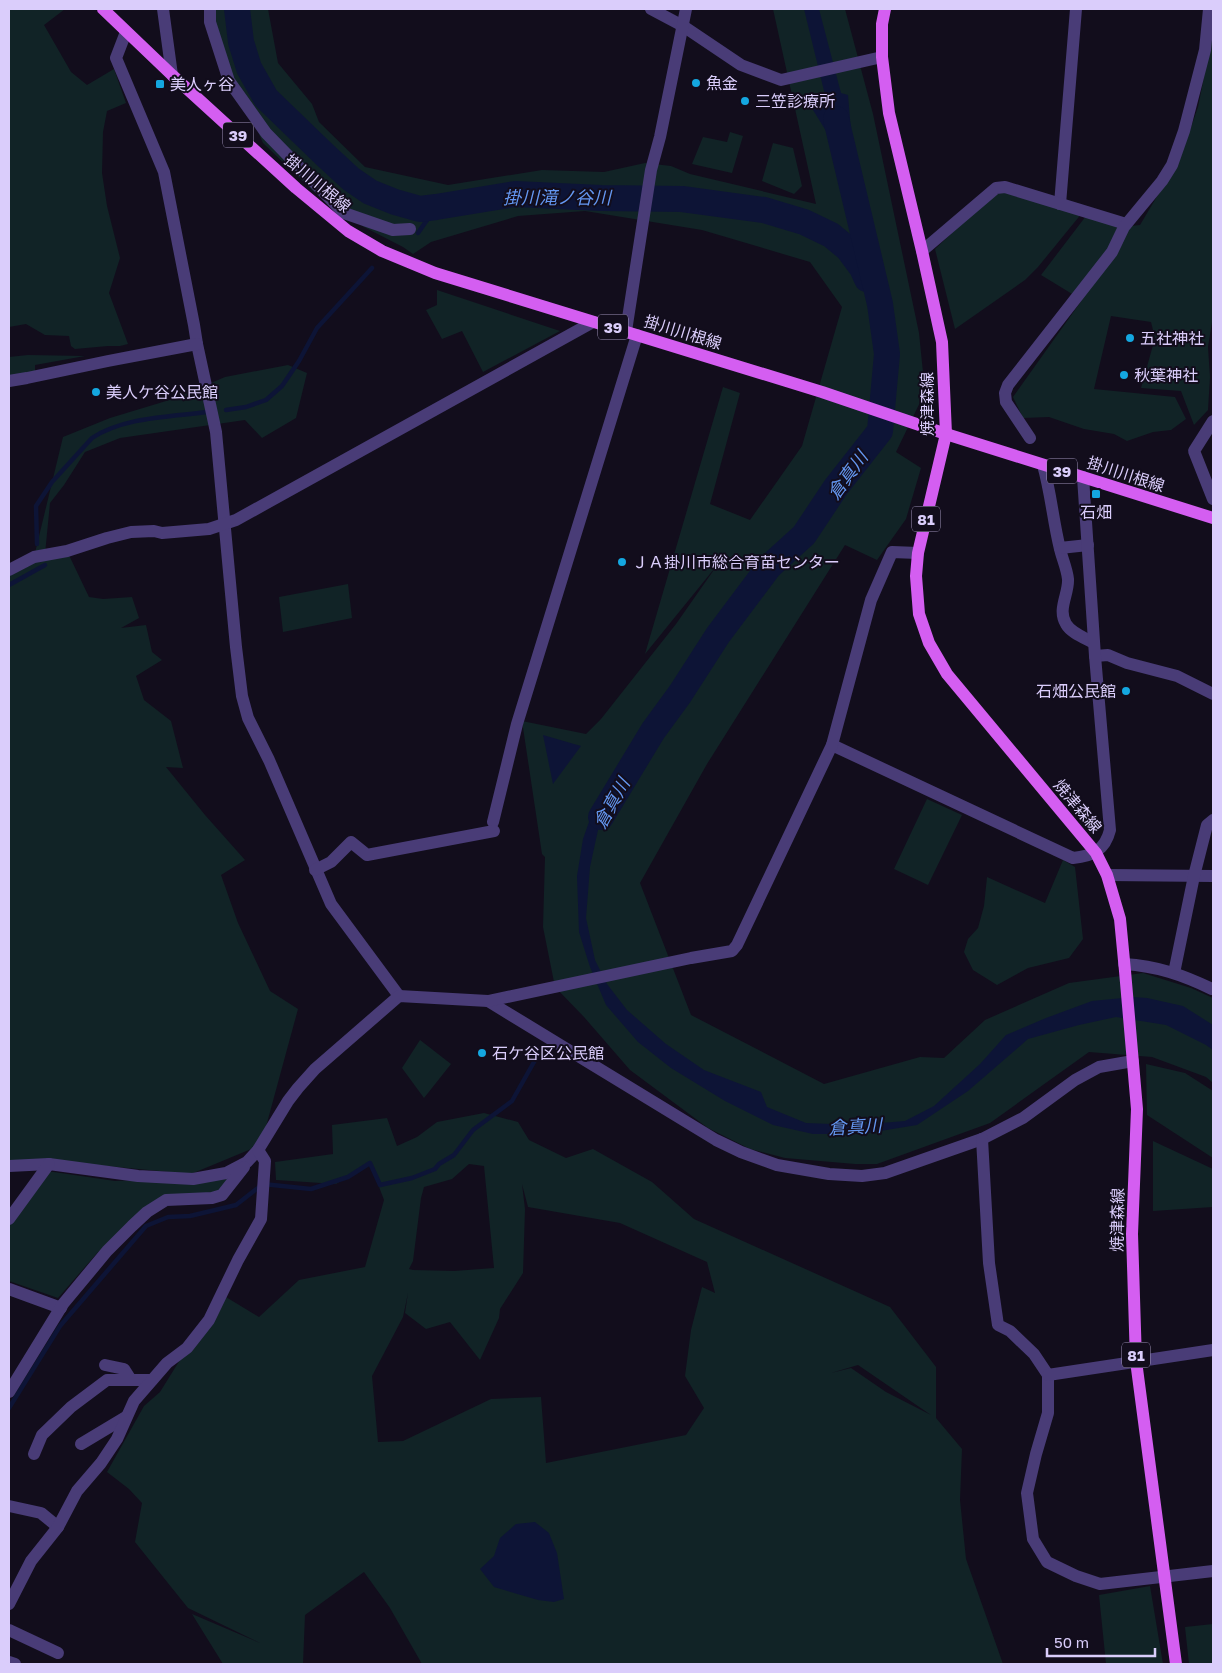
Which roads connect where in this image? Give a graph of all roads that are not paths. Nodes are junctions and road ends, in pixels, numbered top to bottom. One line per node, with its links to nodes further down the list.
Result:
1 (103, 9): 10 (main road, 掛川川根線 / 39)
2 (163, 9): 12 (street)
3 (210, 9): 15 (street)
4 (651, 9): 9 (street)
5 (686, 9): 9 (street)
6 (885, 9): 11 (main road, 焼津森線 / 81)
7 (1076, 9): 13 (street)
8 (1209, 9): 14 (street)
9 (683, 26): 11 (street); 18 (street)
10 (126, 32): 12 (main road, 掛川川根線 / 39); 19 (street)
11 (882, 57): 16 (main road, 焼津森線 / 81)
12 (172, 75): 17 (main road, 掛川川根線 / 39)
13 (1060, 204): 14 (street); 16 (street)
14 (1126, 224): 23 (street)
15 (410, 229)
16 (922, 251): 22 (main road, 焼津森線 / 81)
17 (593, 322): 18 (main road, 掛川川根線 / 39); 28 (street)
18 (631, 333): 22 (main road, 掛川川根線 / 39); 38 (street)
19 (196, 344): 20 (street); 28 (street)
20 (9, 381)
21 (1213, 421): 26 (street)
22 (946, 434): 24 (main road, 掛川川根線 / 39); 31 (main road, 焼津森線 / 81)
23 (1030, 438)
24 (1043, 465): 25 (main road, 掛川川根線 / 39); 30 (street)
25 (1083, 477): 27 (main road, 掛川川根線 / 39); 29 (street)
26 (1213, 499)
27 (1213, 514)
28 (224, 524): 32 (street); 38 (street)
29 (1088, 546): 30 (street); 33 (street)
30 (1060, 548): 33 (street)
31 (918, 553): 35 (street); 37 (main road, 焼津森線 / 81)
32 (9, 570)
33 (1095, 649): 34 (street); 37 (street)
34 (1213, 694)
35 (832, 745): 37 (street); 46 (street)
36 (1213, 820): 40 (street)
37 (1096, 853): 39 (main road, 焼津森線 / 81)
38 (315, 870): 45 (street)
39 (1107, 875): 40 (street); 42 (main road, 焼津森線 / 81)
40 (1194, 876): 41 (street); 43 (street)
41 (1213, 876)
42 (1125, 968): 43 (street); 47 (main road, 焼津森線 / 81)
43 (1174, 973): 44 (street)
44 (1212, 989)
45 (399, 996): 46 (street); 49 (street)
46 (488, 1001): 48 (street)
47 (1133, 1061): 48 (street); 57 (main road, 焼津森線 / 81)
48 (982, 1139): 59 (street)
49 (258, 1150): 50 (street); 61 (street)
50 (247, 1162): 51 (street); 55 (street)
51 (49, 1164): 52 (street); 53 (street)
52 (9, 1166)
53 (9, 1219)
54 (9, 1289): 55 (street)
55 (61, 1308): 62 (street)
56 (1213, 1350): 57 (street)
57 (1136, 1360): 59 (street); 69 (main road, 焼津森線 / 81)
58 (105, 1365): 60 (street)
59 (1048, 1375): 69 (street)
60 (131, 1380): 61 (street); 65 (street)
61 (152, 1380): 63 (street)
62 (9, 1392)
63 (126, 1417): 64 (street); 67 (street)
64 (81, 1444)
65 (34, 1454)
66 (9, 1506): 67 (street)
67 (58, 1527): 70 (street)
68 (1213, 1570): 69 (street)
69 (1165, 1577): 75 (main road, 焼津森線 / 81)
70 (9, 1604)
71 (9, 1630): 72 (street)
72 (58, 1653)
73 (9, 1662): 74 (street)
74 (15, 1664)
75 (1176, 1664)

